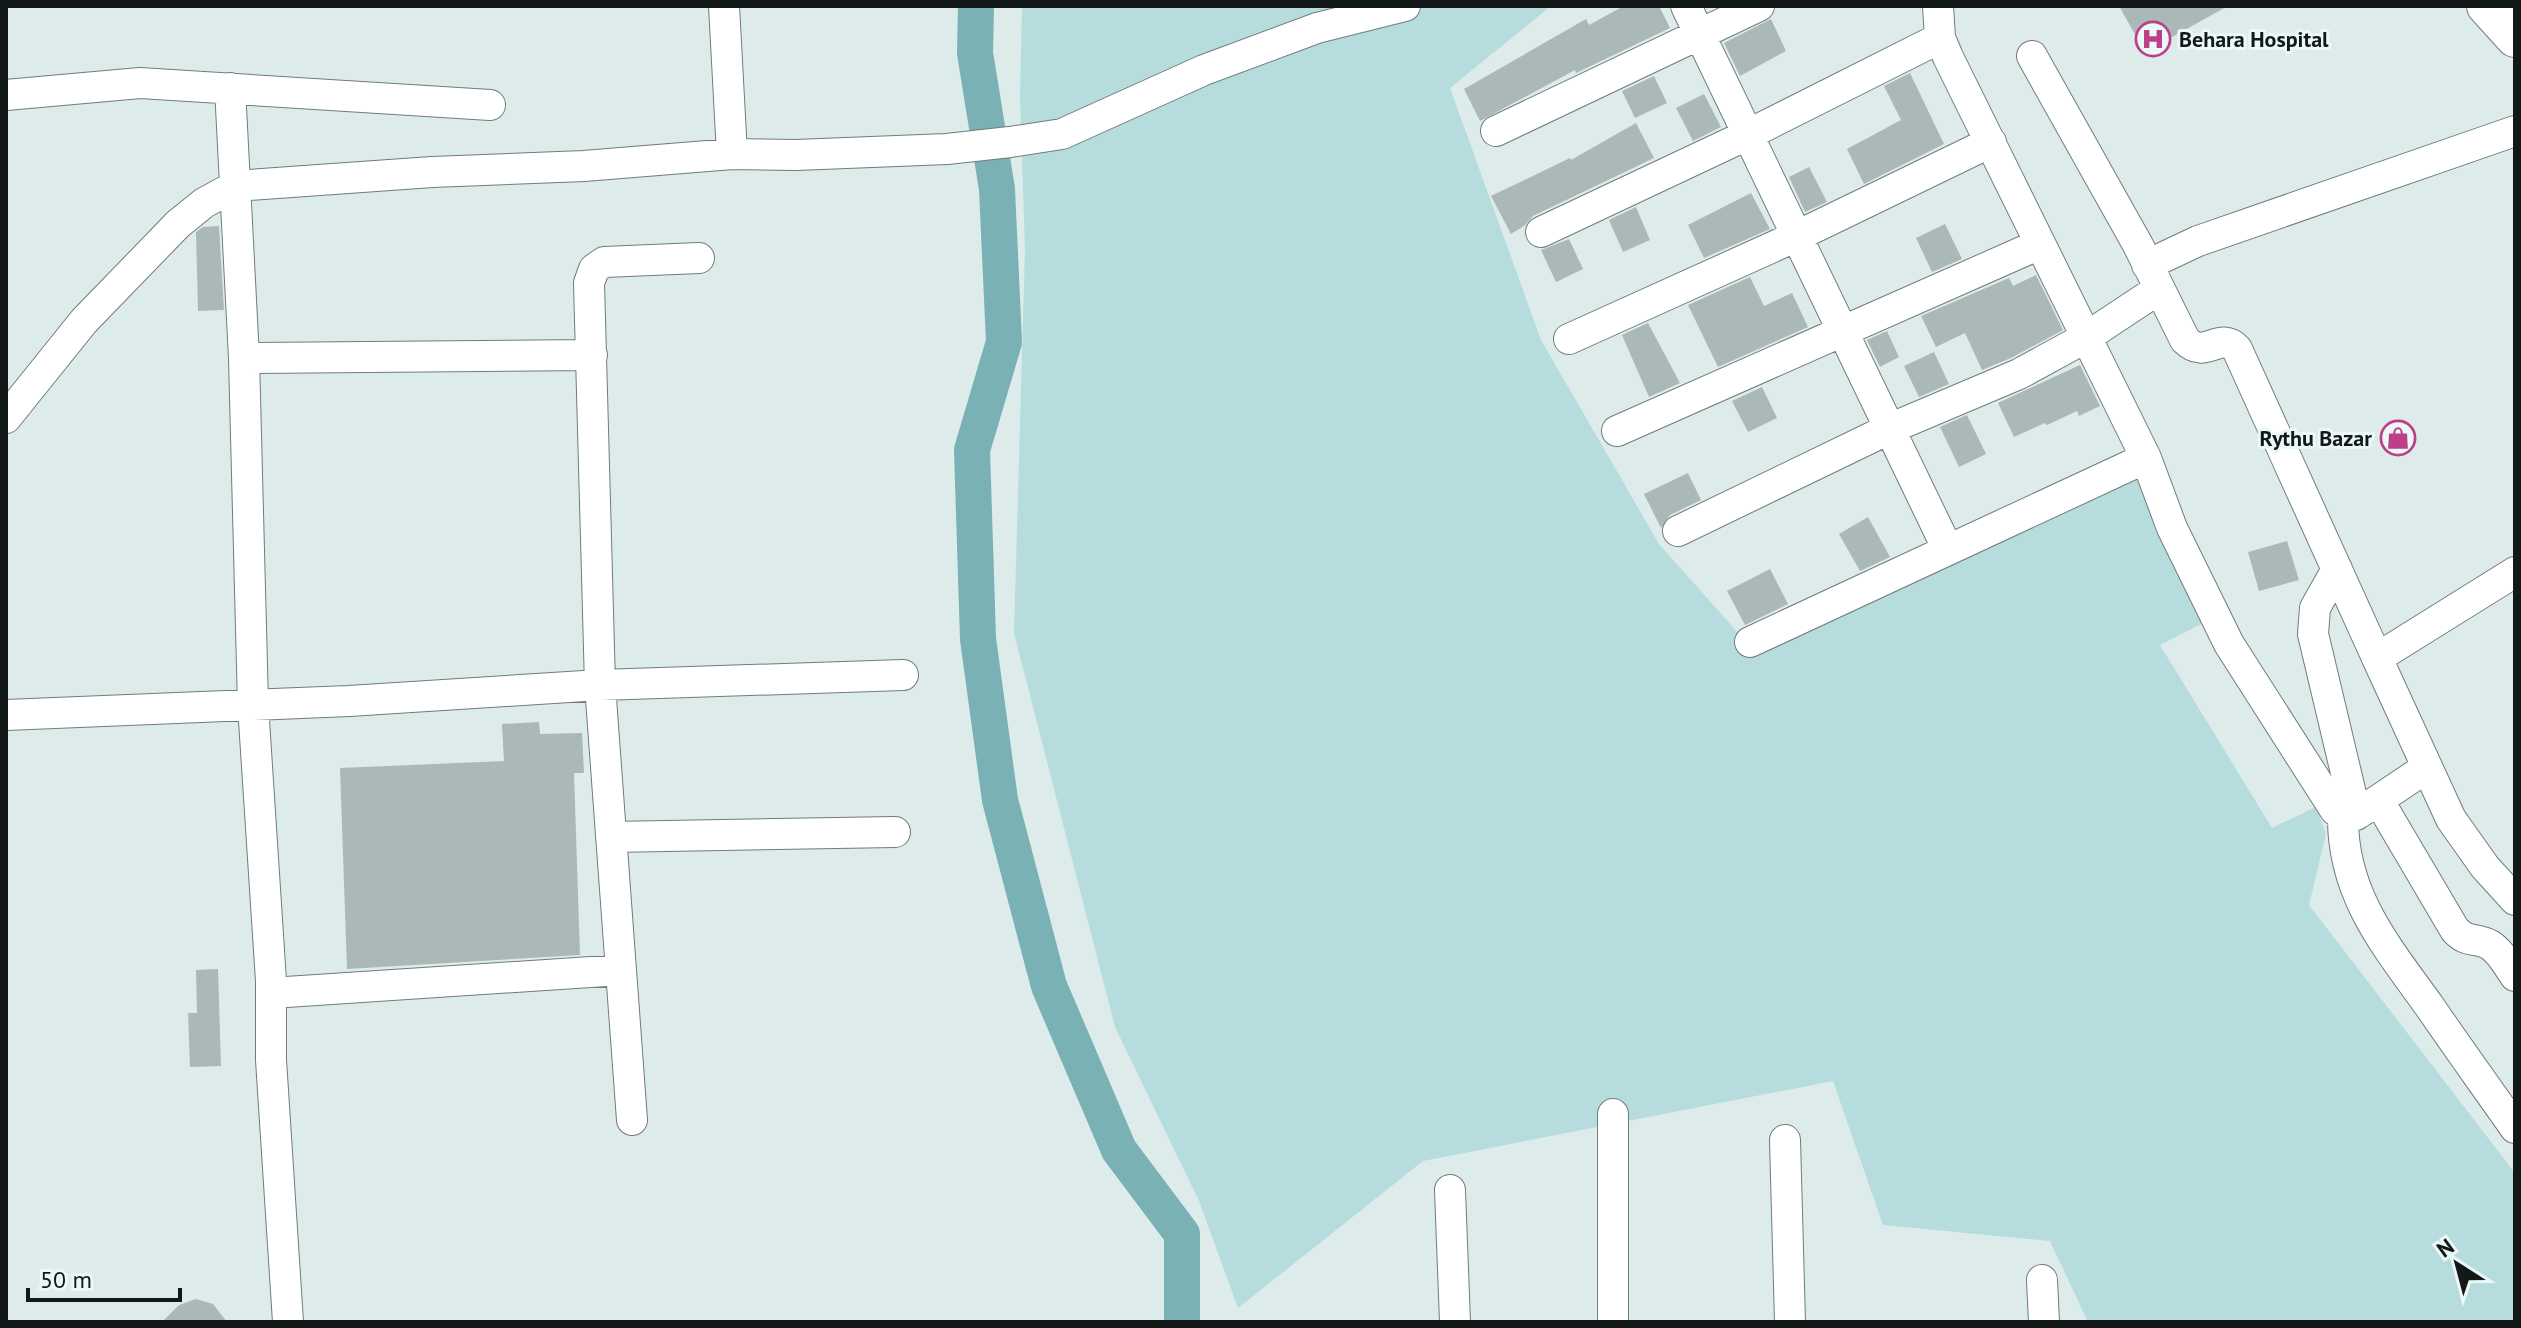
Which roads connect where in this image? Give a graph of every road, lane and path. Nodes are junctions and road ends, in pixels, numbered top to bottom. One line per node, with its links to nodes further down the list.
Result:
1 (724, 6): 17 (street)
2 (1405, 6): 17 (street)
3 (1686, 6): 7 (street)
4 (1759, 6): 7 (street)
5 (2486, 6): 8 (main road)
6 (1945, 16): 15 (street); 16 (street)
7 (1699, 35): 13 (street); 15 (street)
8 (2515, 38)
9 (2032, 56): 23 (street)
10 (230, 88): 11 (street); 12 (street); 18 (street)
11 (6, 95)
12 (490, 105)
13 (1496, 131)
14 (2515, 131): 23 (street)
15 (1747, 135): 19 (street); 20 (street)
16 (1991, 142): 20 (street); 21 (street)
17 (732, 154): 18 (street)
18 (235, 186): 28 (street); 29 (street)
19 (1541, 232)
20 (1797, 236): 24 (street); 26 (street)
21 (2040, 244): 24 (street); 25 (street)
22 (699, 258): 27 (street)
23 (2153, 277): 25 (street); 35 (street)
24 (1843, 332): 30 (street); 31 (street)
25 (2085, 338): 30 (street); 32 (street)
26 (1569, 339)
27 (592, 355): 28 (street); 40 (street)
28 (244, 358): 41 (street)
29 (6, 418)
30 (1889, 429): 33 (street); 34 (street)
31 (1617, 431)
32 (2146, 458): 34 (street); 44 (street)
33 (1678, 531)
34 (1948, 550): 37 (street)
35 (2337, 569): 38 (street); 44 (street)
36 (2514, 574): 38 (street)
37 (1750, 642)
38 (2377, 658): 43 (street)
39 (903, 675): 40 (street)
40 (600, 685): 41 (street); 46 (street)
41 (253, 705): 42 (street); 50 (street)
42 (6, 715)
43 (2426, 768): 44 (street); 47 (street)
44 (2359, 811): 49 (street); 53 (street)
45 (895, 832): 46 (street)
46 (611, 837): 48 (street)
47 (2515, 900)
48 (621, 970): 50 (street); 52 (street)
49 (2515, 976)
50 (271, 993): 57 (street)
51 (1613, 1114): 59 (street)
52 (632, 1120)
53 (2515, 1128)
54 (1785, 1140): 60 (street)
55 (1450, 1190): 58 (street)
56 (2042, 1280): 61 (street)
57 (288, 1322)
58 (1455, 1322)
59 (1613, 1322)
60 (1790, 1322)
61 (2044, 1322)

